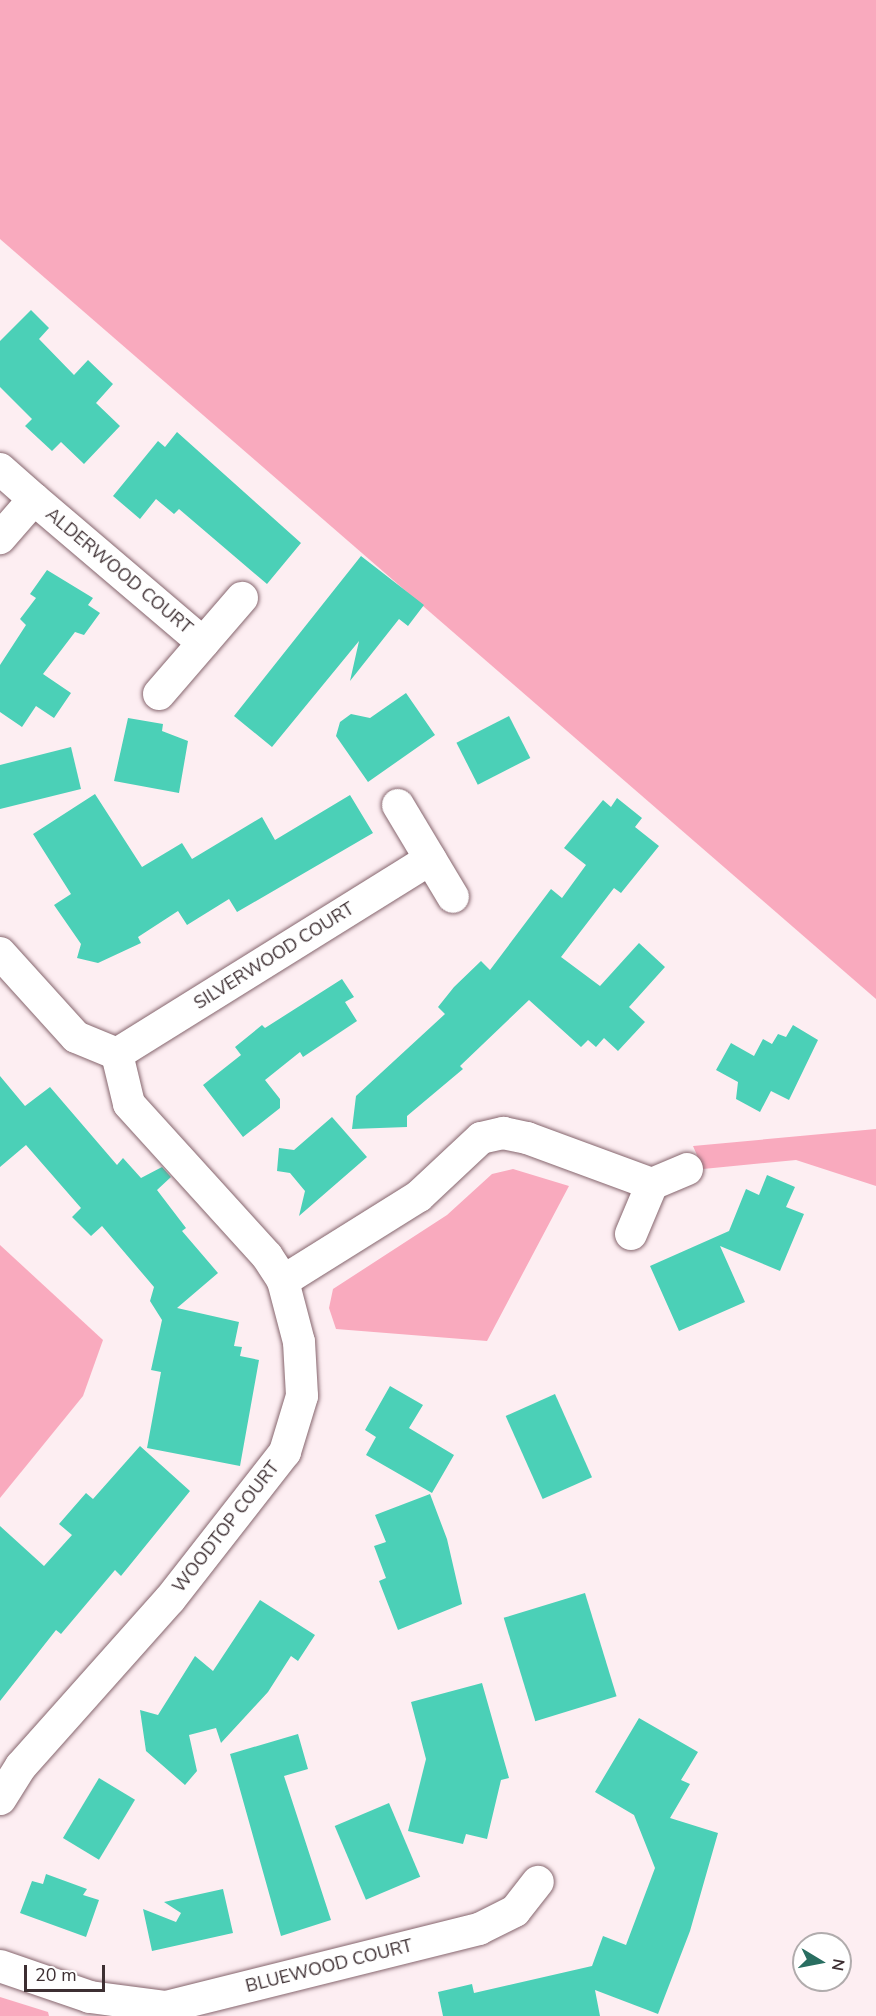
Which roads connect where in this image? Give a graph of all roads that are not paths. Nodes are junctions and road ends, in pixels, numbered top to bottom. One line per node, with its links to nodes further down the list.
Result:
1 (0, 469): 2 (street)
2 (34, 500): 3 (street); 5 (street, ALDERWOOD COURT)
3 (0, 538)
4 (242, 598): 5 (street, ALDERWOOD COURT)
5 (203, 643): 6 (street, ALDERWOOD COURT)
6 (159, 694)
7 (398, 805): 8 (street)
8 (430, 859): 9 (street); 11 (street, SILVERWOOD COURT)
9 (453, 897)
10 (0, 953): 11 (street)
11 (117, 1054): 15 (street, WOODTOP COURT)
12 (687, 1169): 13 (street)
13 (652, 1184): 14 (street); 15 (street)
14 (631, 1234)
15 (283, 1281): 16 (street, WOODTOP COURT)
16 (0, 1799)
17 (538, 1882): 18 (street, BLUEWOOD COURT)
18 (0, 1966)

